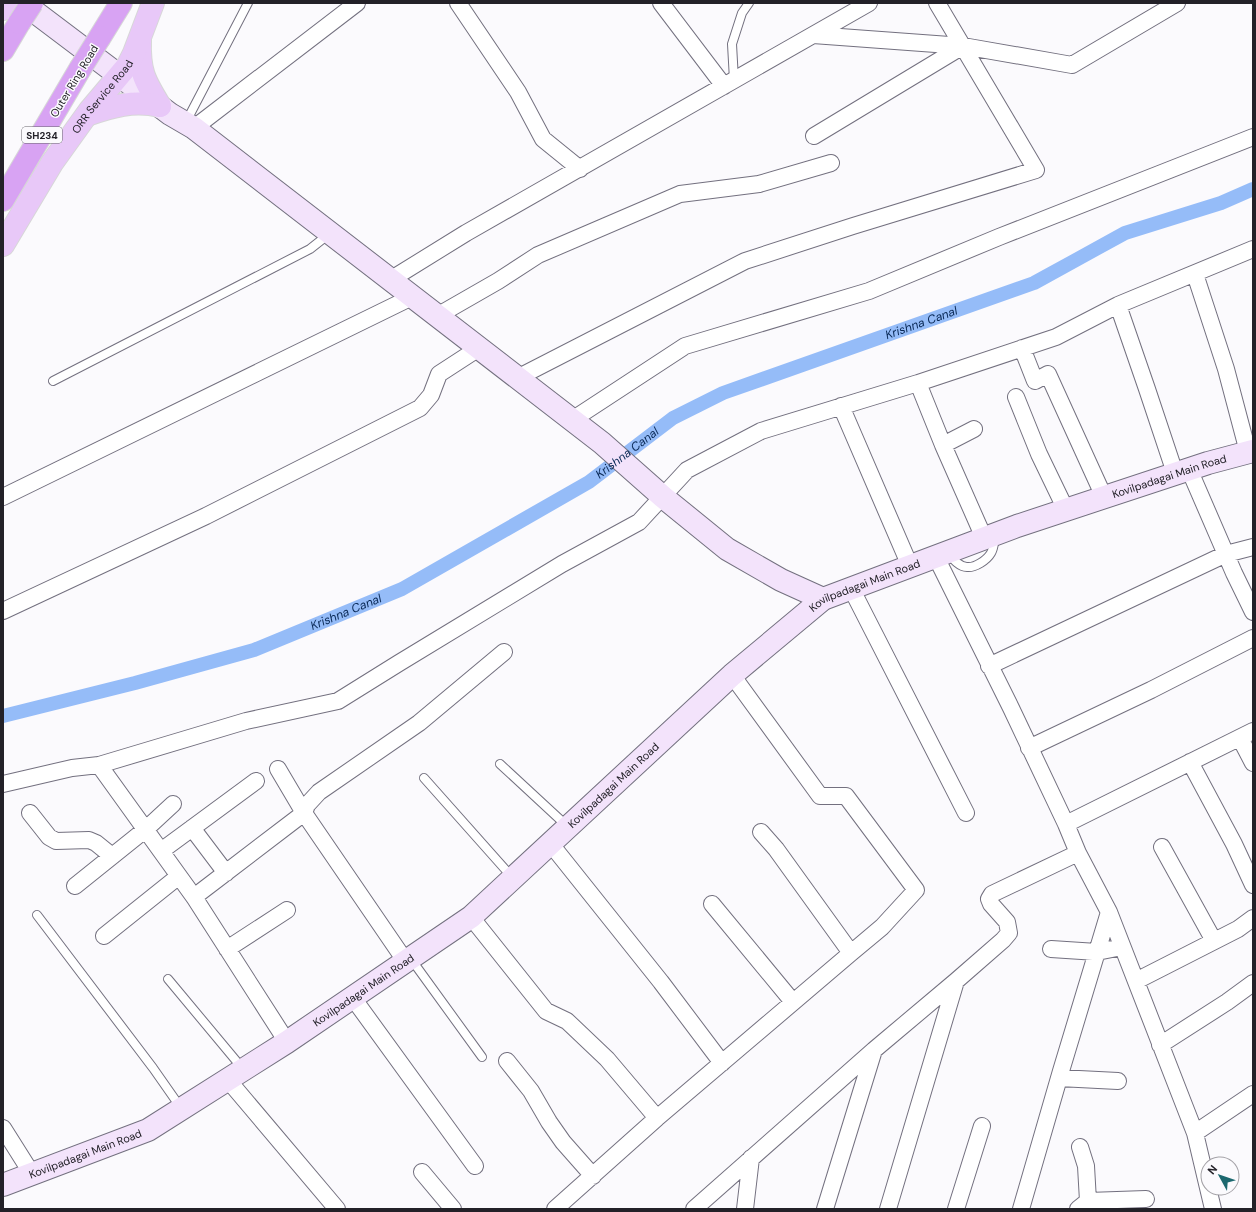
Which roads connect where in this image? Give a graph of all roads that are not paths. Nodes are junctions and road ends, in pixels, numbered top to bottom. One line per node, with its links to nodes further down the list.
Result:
1 (6, 3): 13 (main road)
2 (32, 3): 14 (highway, bridge)
3 (121, 3): 28 (highway, Outer Ring Road / SH234, bridge)
4 (153, 3): 16 (main road, ORR Service Road)
5 (248, 3): 23 (lane)
6 (357, 3): 23 (street)
7 (458, 3): 27 (street)
8 (660, 3): 20 (street)
9 (749, 3): 20 (lane)
10 (869, 3): 15 (street)
11 (937, 3): 17 (street)
12 (1177, 3): 17 (street)
13 (3, 9)
14 (21, 13): 18 (highway); 19 (street)
15 (813, 35): 17 (street); 20 (street)
16 (140, 37): 19 (main road, ORR Service Road); 21 (main road)
17 (963, 46): 24 (street); 39 (street)
18 (3, 50)
19 (119, 76): 21 (street); 22 (main road, ORR Service Road)
20 (729, 83): 27 (street)
21 (160, 106): 22 (main road); 23 (street)
22 (87, 115): 30 (main road, ORR Service Road)
23 (190, 126): 29 (street)
24 (814, 136)
25 (1253, 137): 44 (street)
26 (831, 163): 36 (street)
27 (580, 169): 33 (street)
28 (3, 200)
29 (330, 233): 33 (street); 40 (lane)
30 (3, 245)
31 (1253, 249): 32 (street)
32 (1195, 274): 35 (street); 47 (street)
33 (390, 280): 34 (street)
34 (412, 297): 36 (street); 49 (street)
35 (1118, 306): 38 (street); 48 (street)
36 (437, 316): 37 (street)
37 (479, 348): 39 (street); 60 (street)
38 (1022, 348): 41 (street); 51 (street)
39 (517, 378): 44 (street)
40 (53, 382)
41 (918, 383): 43 (street); 46 (street)
42 (1016, 397): 52 (street)
43 (841, 406): 50 (street); 57 (street)
44 (572, 420): 50 (street)
45 (974, 429): 46 (street)
46 (943, 445): 53 (street)
47 (1251, 451): 48 (street, Kovilpadagai Main Road)
48 (1182, 471): 51 (street, Kovilpadagai Main Road); 56 (street)
49 (3, 497)
50 (663, 497): 59 (street); 71 (street)
51 (1104, 497): 52 (street, Kovilpadagai Main Road)
52 (1066, 510): 53 (street, Kovilpadagai Main Road)
53 (989, 536): 55 (street, Kovilpadagai Main Road)
54 (1253, 547): 56 (street)
55 (942, 554): 57 (street, Kovilpadagai Main Road); 64 (street)
56 (1226, 554): 61 (street); 64 (street)
57 (910, 566): 58 (street, Kovilpadagai Main Road)
58 (851, 588): 59 (street, Kovilpadagai Main Road); 79 (street)
59 (823, 599): 65 (street, Kovilpadagai Main Road)
60 (3, 611)
61 (1253, 612)
62 (1253, 638): 67 (street)
63 (504, 652): 78 (street)
64 (990, 666): 67 (street)
65 (732, 675): 81 (street, Kovilpadagai Main Road); 108 (street)
66 (1246, 734): 68 (street); 69 (street)
67 (1029, 748): 80 (street)
68 (1190, 762): 80 (street); 93 (street)
69 (1253, 763)
70 (500, 764): 81 (lane)
71 (99, 765): 75 (street); 83 (street)
72 (278, 769): 78 (street)
73 (424, 778): 92 (lane)
74 (256, 780): 82 (street)
75 (3, 784)
76 (172, 804): 83 (street)
77 (30, 813): 89 (street)
78 (304, 813): 90 (street); 109 (street)
79 (966, 813)
80 (1066, 824): 88 (street)
81 (567, 826): 85 (street, Kovilpadagai Main Road)
82 (192, 828): 87 (street); 90 (street)
83 (146, 829): 87 (street); 89 (street)
84 (761, 832): 108 (street)
85 (550, 843): 92 (street, Kovilpadagai Main Road); 121 (street)
86 (1162, 847): 103 (street)
87 (161, 851): 91 (street)
88 (1078, 853): 98 (street); 111 (street)
89 (112, 856): 94 (street)
90 (226, 873): 95 (street)
91 (179, 876): 95 (street); 102 (street)
92 (513, 878): 100 (street, Kovilpadagai Main Road)
93 (1253, 885)
94 (75, 886)
95 (194, 897): 105 (street)
96 (712, 904): 115 (street)
97 (287, 910): 105 (street)
98 (1109, 912): 104 (street); 107 (street)
99 (37, 915): 126 (lane)
100 (471, 917): 109 (street, Kovilpadagai Main Road); 127 (street)
101 (1253, 918): 103 (street)
102 (104, 936)
103 (1214, 942): 112 (street)
104 (1122, 947): 107 (street); 112 (street)
105 (227, 949): 116 (street)
106 (1051, 949): 107 (street)
107 (1097, 952): 123 (street)
108 (851, 953): 115 (street)
109 (408, 960): 114 (street, Kovilpadagai Main Road); 119 (lane)
110 (168, 979): 122 (lane)
111 (956, 981): 118 (street); 146 (street)
112 (1136, 981): 117 (street)
113 (1253, 983): 117 (street)
114 (353, 998): 116 (street, Kovilpadagai Main Road); 133 (street)
115 (793, 1002): 121 (street)
116 (287, 1042): 122 (street, Kovilpadagai Main Road)
117 (1160, 1045): 130 (street)
118 (874, 1050): 132 (street); 145 (street)
119 (482, 1057)
120 (507, 1061): 136 (street)
121 (722, 1062): 127 (street)
122 (236, 1075): 126 (street, Kovilpadagai Main Road); 140 (street)
123 (1059, 1078): 124 (street); 148 (street)
124 (1118, 1080)
125 (1253, 1094): 130 (street)
126 (182, 1109): 135 (street, Kovilpadagai Main Road)
127 (657, 1118): 136 (street)
128 (982, 1126): 147 (street)
129 (3, 1128): 135 (street)
130 (1195, 1133): 149 (street)
131 (1080, 1147): 139 (street)
132 (751, 1158): 143 (street); 144 (street)
133 (474, 1166)
134 (422, 1172): 141 (street)
135 (32, 1174): 137 (street, Kovilpadagai Main Road)
136 (593, 1176): 142 (street)
137 (3, 1185)
138 (1146, 1199): 139 (street)
139 (1083, 1205)
140 (337, 1209)
141 (453, 1209)
142 (555, 1209)
143 (694, 1209)
144 (745, 1209)
145 (825, 1209)
146 (888, 1209)
147 (956, 1209)
148 (1021, 1209)
149 (1212, 1209)

